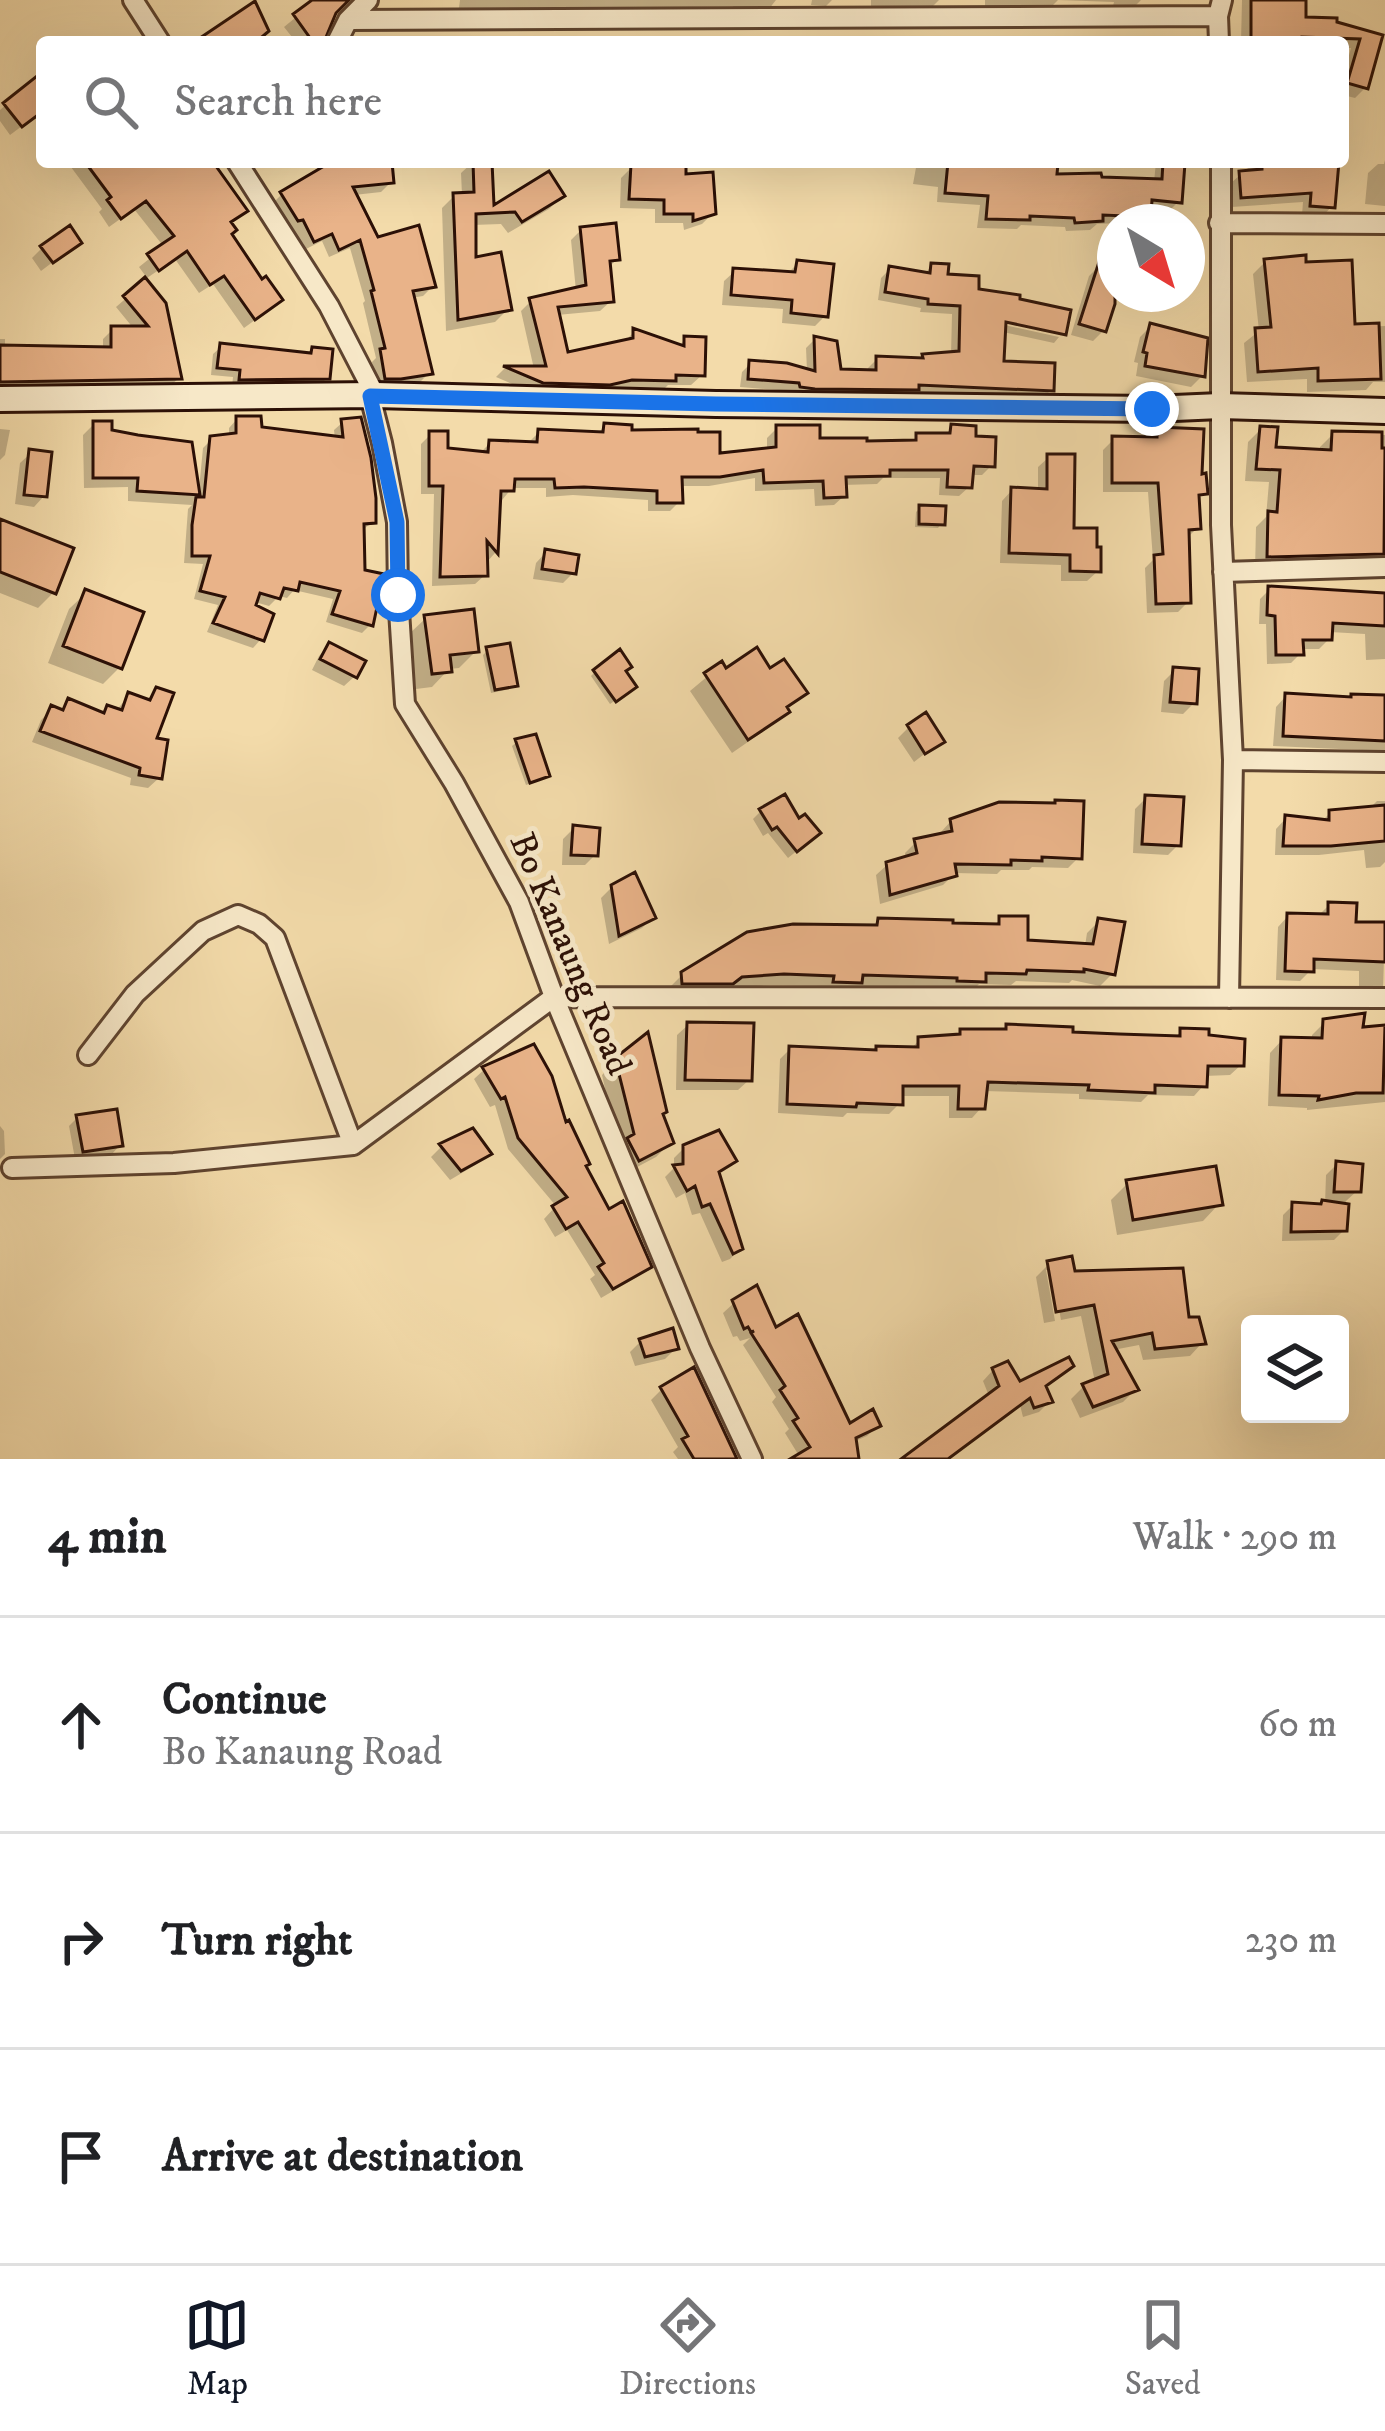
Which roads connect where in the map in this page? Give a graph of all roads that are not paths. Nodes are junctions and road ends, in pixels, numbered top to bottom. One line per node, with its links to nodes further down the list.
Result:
1 (133, 0): 5 (street)
2 (368, 0): 4 (street)
3 (1220, 8): 4 (street)
4 (348, 20): 6 (street)
5 (156, 36)
6 (340, 36)
7 (241, 168): 11 (street, Bo Kanaung Road)
8 (1221, 168): 9 (street)
9 (1219, 223): 10 (street); 13 (street)
10 (1385, 224)
11 (372, 396): 12 (street); 13 (street); 19 (street, Bo Kanaung Road)
12 (0, 399)
13 (1220, 406): 14 (street); 16 (street)
14 (1385, 411)
15 (1385, 566): 16 (street)
16 (1223, 572): 17 (street)
17 (1233, 760): 18 (street); 20 (street)
18 (1385, 762)
19 (554, 997): 20 (street); 23 (street); 25 (street, Bo Kanaung Road)
20 (1229, 998): 21 (street)
21 (1385, 998)
22 (88, 1055): 23 (street)
23 (353, 1145): 24 (street)
24 (12, 1168)
25 (752, 1459)

